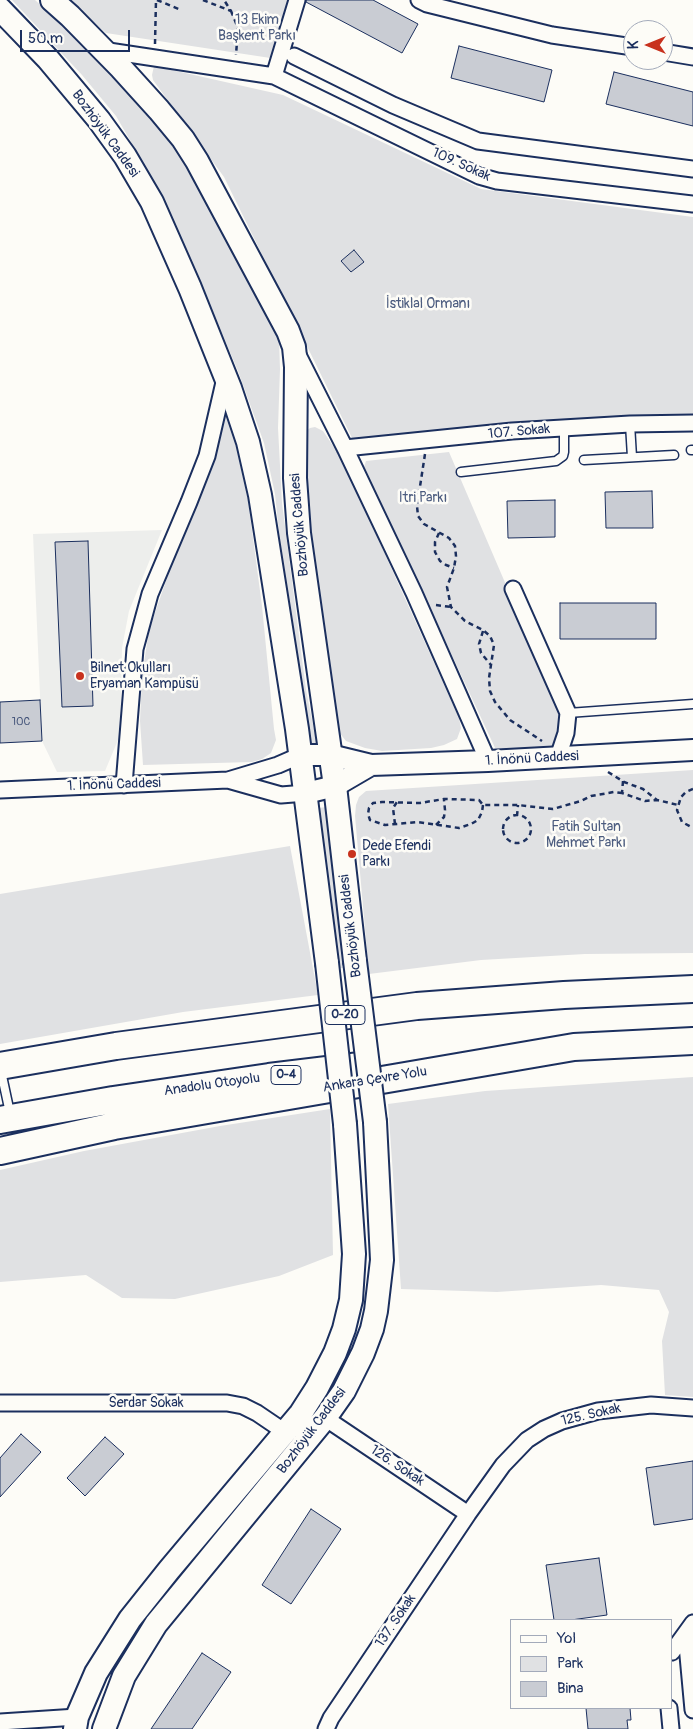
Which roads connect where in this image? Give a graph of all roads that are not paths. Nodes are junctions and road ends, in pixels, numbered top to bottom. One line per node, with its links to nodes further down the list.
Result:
1 (52, 0): 6 (main road, Bozhöyük Caddesi)
2 (297, 0): 10 (street)
3 (419, 0): 5 (street)
4 (0, 9): 16 (main road, Bozhöyük Caddesi)
5 (623, 46)
6 (102, 50): 10 (street, 109. Sokak); 15 (main road, Bozhöyük Caddesi)
7 (673, 53): 9 (street)
8 (294, 56): 11 (street)
9 (693, 56)
10 (274, 76): 12 (street, 109. Sokak)
11 (393, 105): 12 (street); 13 (street)
12 (381, 128): 14 (street, 109. Sokak)
13 (693, 169)
14 (693, 204)
15 (294, 347): 17 (street); 18 (main road, Bozhöyük Caddesi)
16 (225, 378): 31 (main road, Bozhöyük Caddesi); 37 (street)
17 (322, 402): 18 (street); 22 (street)
18 (295, 406): 32 (main road, Bozhöyük Caddesi)
19 (693, 423): 20 (street, 107. Sokak)
20 (630, 424): 21 (street, 107. Sokak); 24 (lane)
21 (564, 428): 22 (street, 107. Sokak); 26 (lane)
22 (345, 448): 34 (street)
23 (674, 455): 24 (lane)
24 (632, 457): 25 (lane)
25 (584, 460)
26 (461, 472)
27 (513, 589): 29 (street)
28 (693, 704): 29 (lane)
29 (568, 713): 33 (street)
30 (693, 750): 33 (street, 1. İnönü Caddesi)
31 (301, 755): 32 (street, 1. İnönü Caddesi); 36 (street); 40 (main road, Bozhöyük Caddesi)
32 (330, 755): 35 (street, 1. İnönü Caddesi); 38 (main road, Bozhöyük Caddesi)
33 (553, 757): 34 (street, 1. İnönü Caddesi)
34 (488, 761): 35 (street, 1. İnönü Caddesi)
35 (371, 765): 38 (street, 1. İnönü Caddesi)
36 (228, 780): 37 (street, 1. İnönü Caddesi); 40 (street)
37 (124, 785): 39 (street, 1. İnönü Caddesi)
38 (335, 786): 40 (street, 1. İnönü Caddesi); 49 (main road, Bozhöyük Caddesi, bridge)
39 (0, 790)
40 (306, 793): 50 (main road, Bozhöyük Caddesi, bridge)
41 (693, 989): 44 (highway, O-20)
42 (693, 1042): 43 (highway, Ankara Çevre Yolu)
43 (574, 1047): 45 (highway, Anadolu Otoyolu / O-4); 46 (highway, Ankara Çevre Yolu)
44 (0, 1066): 45 (lane)
45 (6, 1119)
46 (0, 1151)
47 (0, 1403): 50 (street, Serdar Sokak)
48 (693, 1408): 51 (street, 125. Sokak)
49 (325, 1418): 51 (street, 126. Sokak); 58 (main road, Bozhöyük Caddesi)
50 (285, 1432): 57 (main road, Bozhöyük Caddesi)
51 (468, 1514): 59 (street, 137. Sokak)
52 (689, 1629): 53 (street); 55 (street)
53 (673, 1651)
54 (669, 1709): 60 (street)
55 (693, 1710)
56 (0, 1722): 57 (street)
57 (76, 1723)
58 (104, 1729)
59 (326, 1729)
60 (671, 1729)

